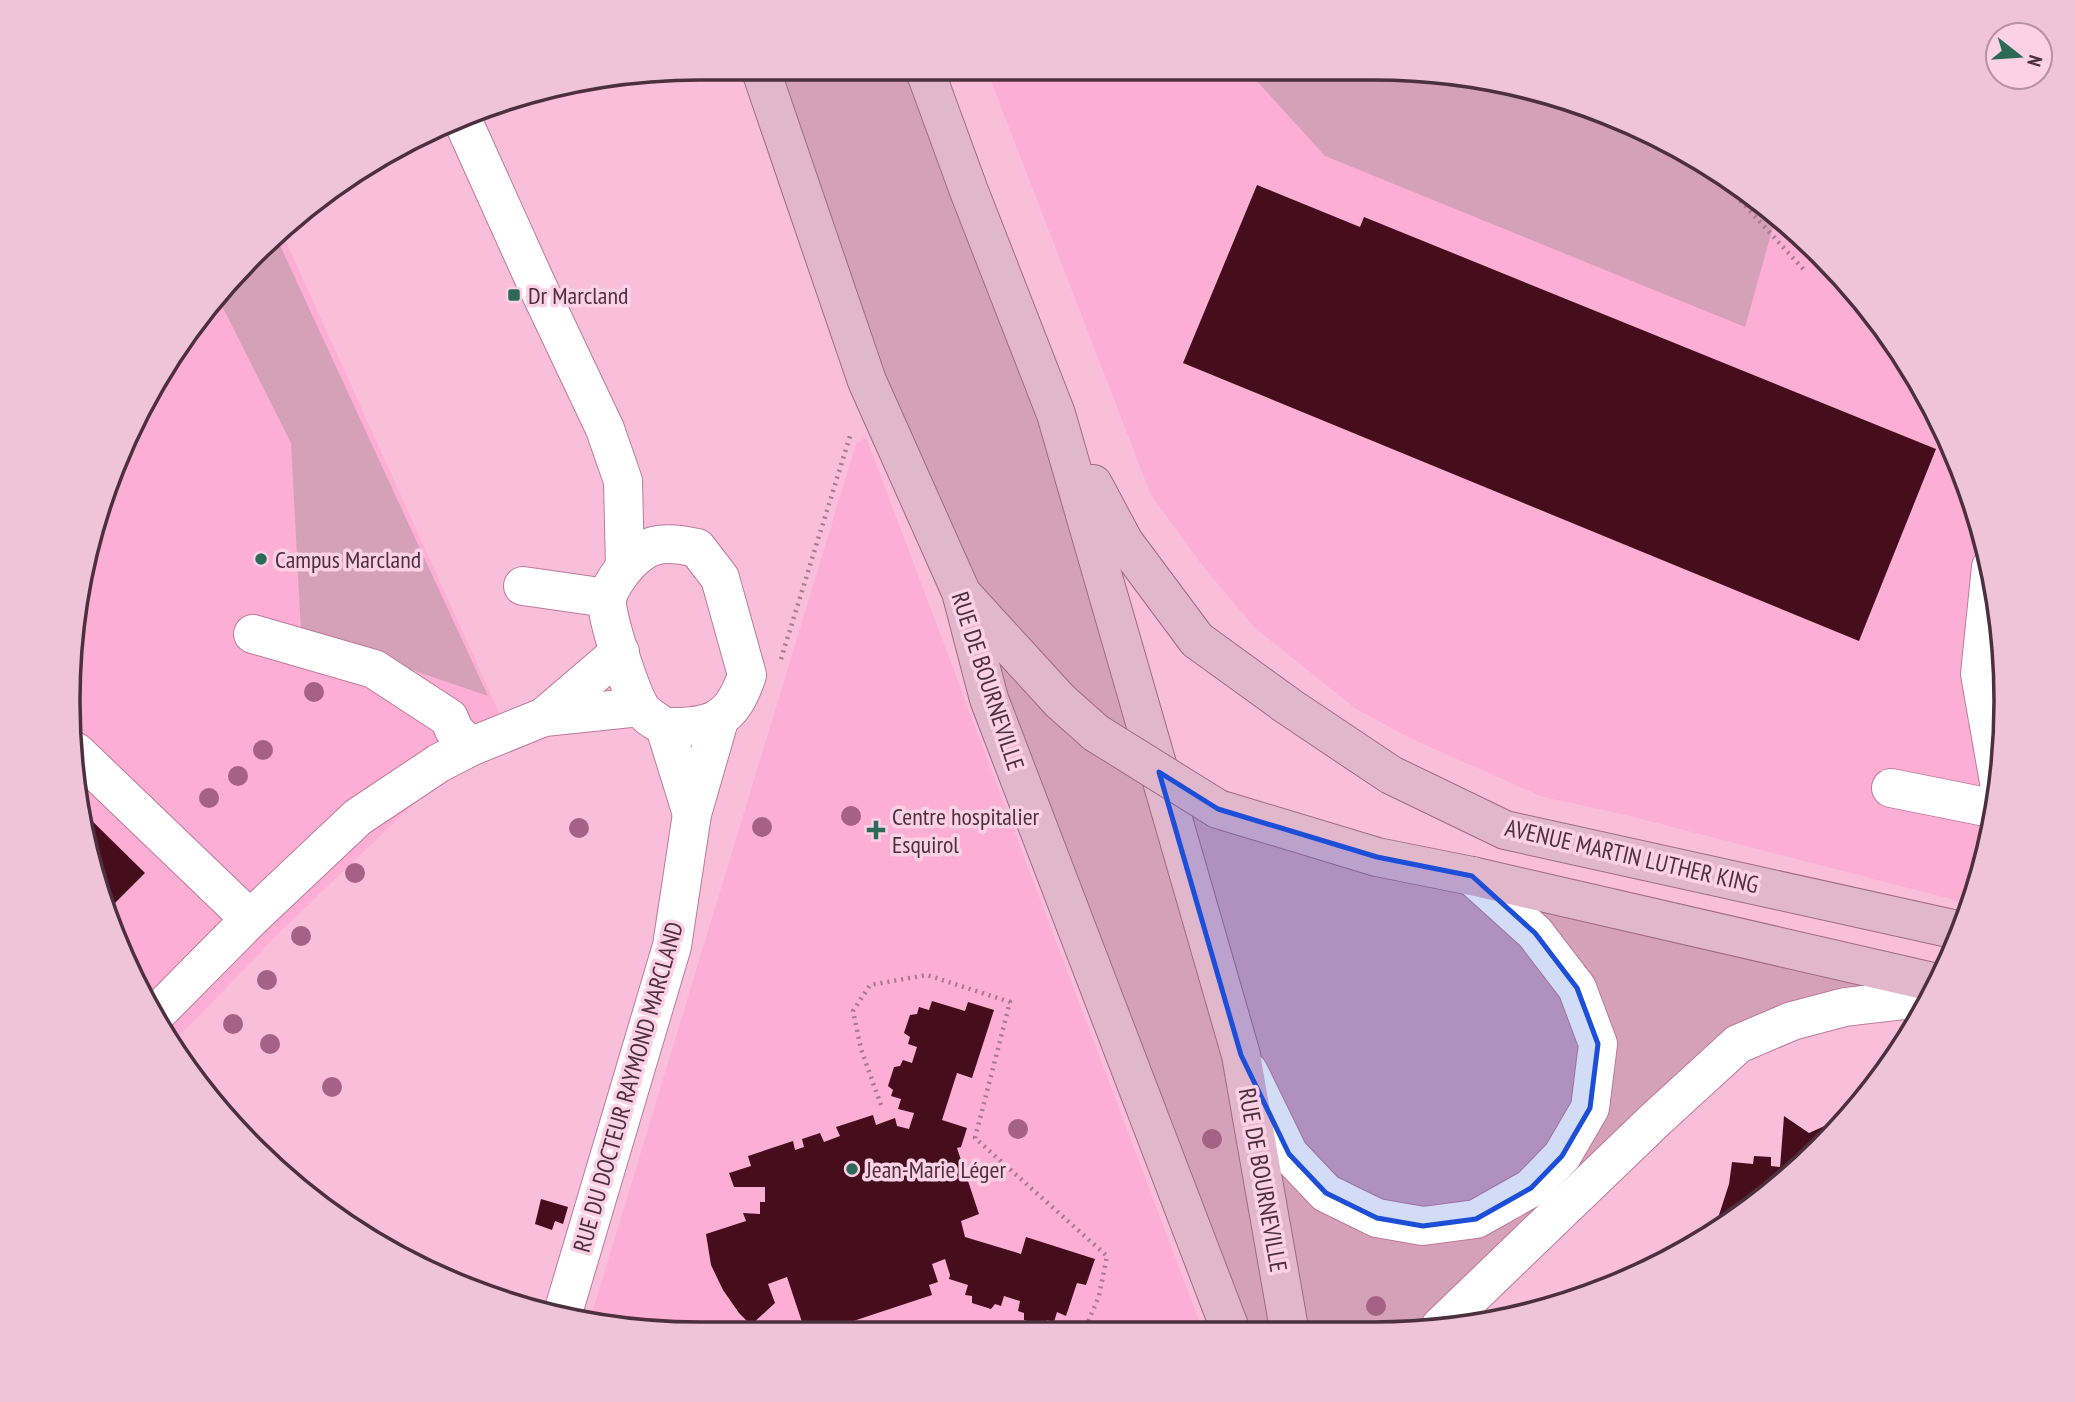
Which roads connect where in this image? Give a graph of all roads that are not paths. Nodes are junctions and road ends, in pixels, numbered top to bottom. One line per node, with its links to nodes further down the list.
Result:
1 (761, 80): 9 (main road, RUE DE BOURNEVILLE)
2 (928, 80): 4 (main road, RUE DE BOURNEVILLE)
3 (467, 127): 5 (street, RUE DU DOCTEUR RAYMOND MARCLAND)
4 (1056, 414): 24 (main road, AVENUE MARTIN LUTHER KING); 28 (main road, RUE DE BOURNEVILLE)
5 (623, 481): 6 (street, RUE DU DOCTEUR RAYMOND MARCLAND); 7 (street, RUE DU DOCTEUR RAYMOND MARCLAND)
6 (674, 543): 7 (street); 15 (street, RUE DU DOCTEUR RAYMOND MARCLAND)
7 (616, 583): 8 (street); 12 (street, RUE DU DOCTEUR RAYMOND MARCLAND)
8 (523, 586)
9 (961, 592): 22 (main road, bridge); 31 (main road, RUE DE BOURNEVILLE)
10 (1987, 609): 16 (street)
11 (253, 634): 17 (street)
12 (620, 652): 13 (street); 14 (street, RUE DU DOCTEUR RAYMOND MARCLAND)
13 (544, 717): 14 (street); 17 (street)
14 (653, 717): 15 (street); 21 (street, RUE DU DOCTEUR RAYMOND MARCLAND)
15 (720, 717): 21 (street, RUE DU DOCTEUR RAYMOND MARCLAND)
16 (1993, 746)
17 (470, 747): 23 (street)
18 (84, 759): 23 (street)
19 (1891, 788): 20 (street)
20 (1985, 807)
21 (692, 814): 29 (street, RUE DU DOCTEUR RAYMOND MARCLAND)
22 (1472, 876): 25 (main road); 28 (street)
23 (250, 919): 27 (street)
24 (1951, 928)
25 (1928, 981)
26 (1918, 998): 30 (street)
27 (162, 1008)
28 (1241, 1055): 32 (main road, RUE DE BOURNEVILLE)
29 (565, 1306)
30 (1451, 1316)
31 (1227, 1322)
32 (1288, 1322)

